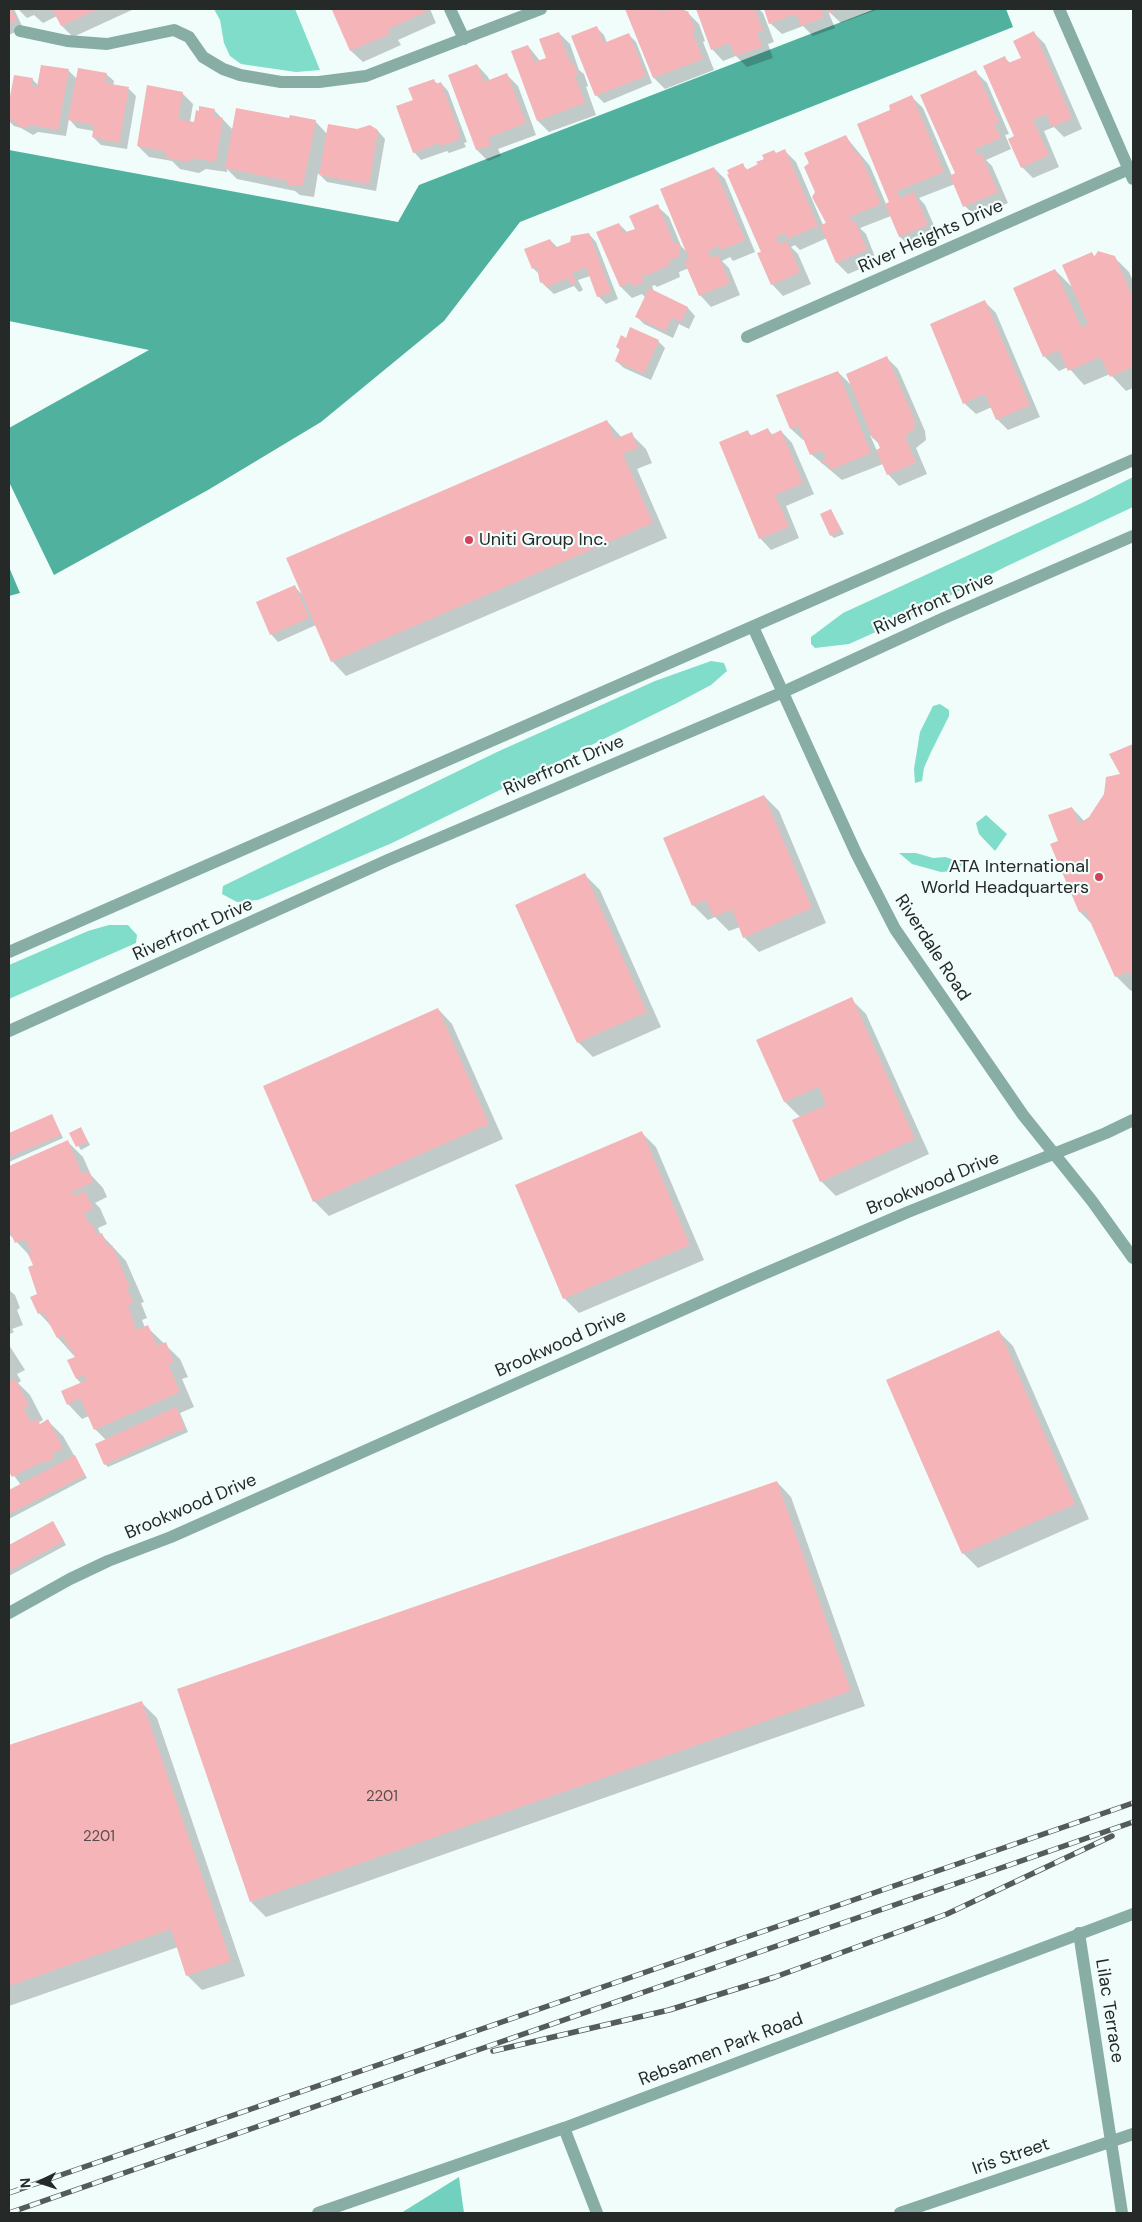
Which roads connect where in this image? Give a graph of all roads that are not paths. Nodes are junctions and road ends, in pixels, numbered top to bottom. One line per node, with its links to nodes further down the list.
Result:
1 (450, 9): 5 (street)
2 (541, 9): 5 (street)
3 (1059, 9): 6 (street)
4 (20, 31): 5 (street)
5 (464, 39)
6 (1131, 174): 7 (street, River Heights Drive)
7 (748, 337)
8 (1133, 460): 10 (street)
9 (1133, 536): 11 (street, Riverfront Drive)
10 (753, 628): 11 (street, Riverdale Road); 12 (street)
11 (782, 693): 13 (street, Riverfront Drive); 15 (street, Riverdale Road)
12 (9, 952)
13 (9, 1031)
14 (1133, 1120): 15 (street, Brookwood Drive)
15 (1055, 1154): 16 (street, Riverdale Road); 17 (street, Brookwood Drive)
16 (1133, 1258)
17 (9, 1613)
18 (1133, 1914): 19 (street, Rebsamen Park Road)
19 (1079, 1933): 20 (street, Rebsamen Park Road); 22 (street, Lilac Terrace)
20 (564, 2128): 23 (street, Rebsamen Park Road); 24 (street)
21 (1133, 2134): 22 (street, Iris Street)
22 (1111, 2142): 25 (street, Iris Street); 26 (street, Lilac Terrace)
23 (318, 2213)
24 (598, 2213)
25 (900, 2213)
26 (1122, 2213)

